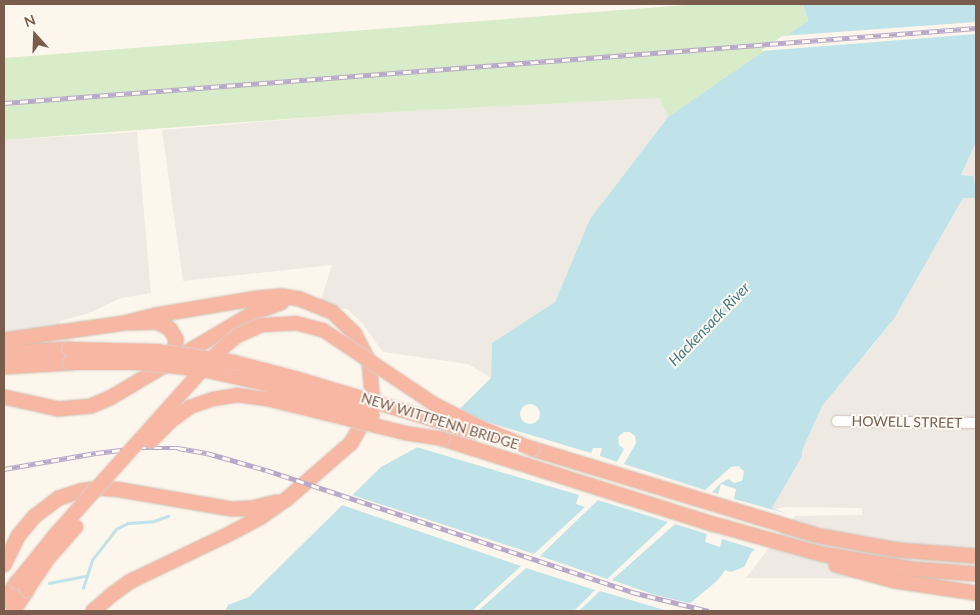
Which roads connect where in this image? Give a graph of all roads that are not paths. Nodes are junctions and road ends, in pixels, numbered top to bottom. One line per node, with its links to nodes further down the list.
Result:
1 (319, 306): 2 (highway); 7 (highway); 13 (highway)
2 (125, 323): 3 (highway); 7 (highway)
3 (4, 340)
4 (4, 353): 5 (highway)
5 (69, 356): 6 (highway); 11 (highway, NEW WITTPENN BRIDGE, bridge); 12 (highway, NEW WITTPENN BRIDGE, bridge)
6 (4, 367)
7 (149, 374): 8 (highway)
8 (4, 397)
9 (837, 421): 10 (street, HOWELL STREET)
10 (976, 422)
11 (443, 439): 14 (highway, NEW WITTPENN BRIDGE); 18 (highway, bridge)
12 (533, 449): 15 (highway, NEW WITTPENN BRIDGE); 18 (highway, bridge)
13 (288, 498): 16 (highway); 22 (highway)
14 (760, 538): 17 (highway, NEW WITTPENN BRIDGE); 19 (highway)
15 (976, 556)
16 (4, 564)
17 (976, 574)
18 (22, 586): 20 (highway); 21 (highway)
19 (976, 593)
20 (4, 600)
21 (13, 611)
22 (93, 611)

